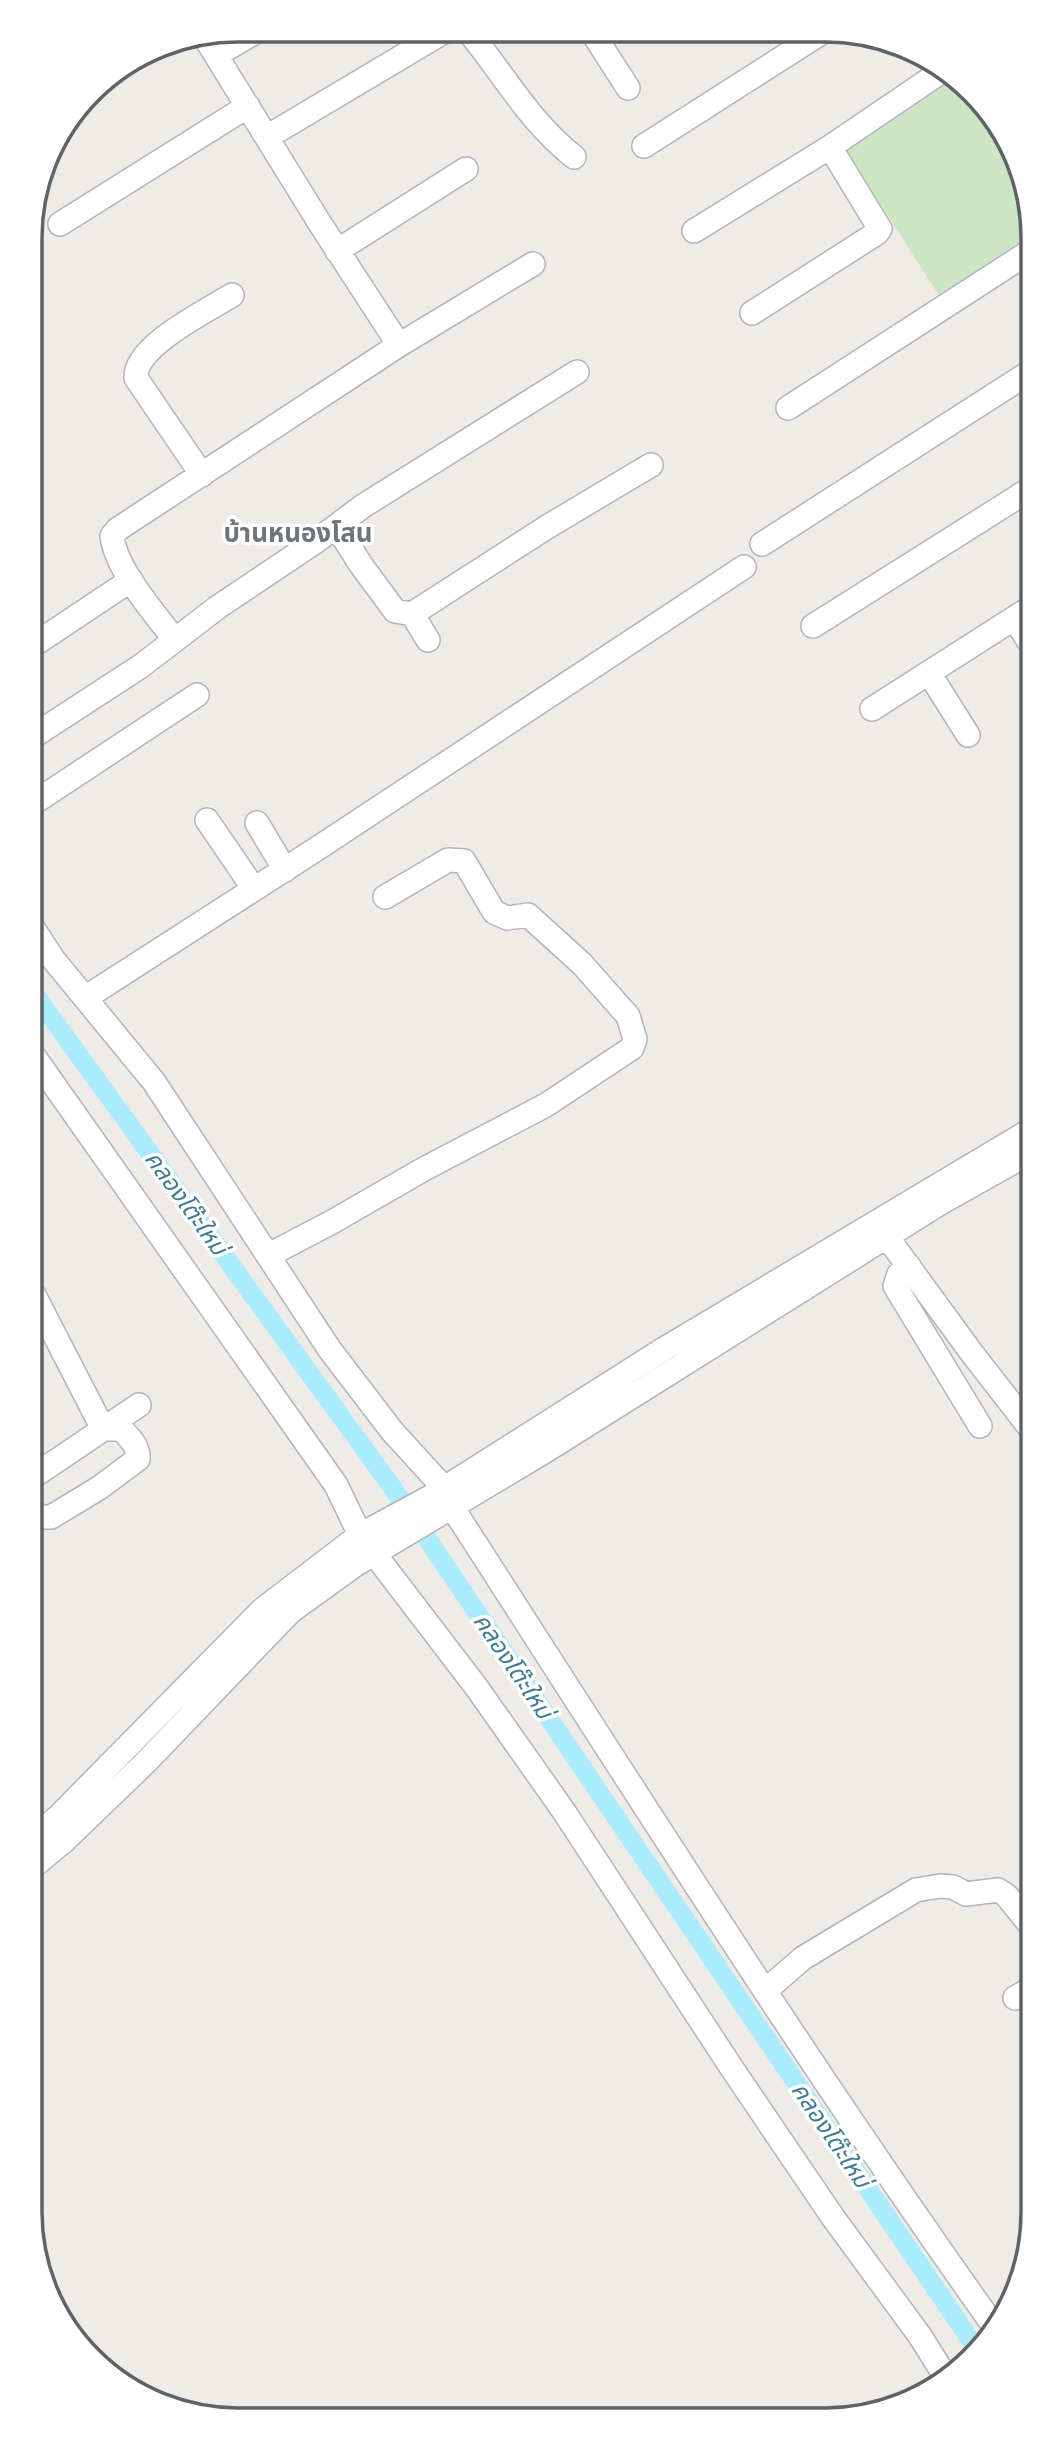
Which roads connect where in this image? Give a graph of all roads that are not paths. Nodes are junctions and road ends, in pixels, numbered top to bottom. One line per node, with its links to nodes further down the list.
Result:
1 (427, 42): 9 (street)
2 (477, 42): 12 (street)
3 (598, 42): 7 (street)
4 (807, 42): 10 (street)
5 (210, 46): 8 (street)
6 (935, 76): 11 (street)
7 (628, 88)
8 (248, 106): 9 (street); 14 (street)
9 (267, 138): 16 (street)
10 (644, 146)
11 (830, 147): 15 (street); 20 (street)
12 (574, 157)
13 (466, 169): 16 (street)
14 (60, 224)
15 (694, 231)
16 (337, 251): 21 (street)
17 (1021, 257): 24 (street)
18 (533, 264): 21 (street)
19 (233, 295): 26 (street)
20 (752, 313)
21 (399, 345): 26 (street)
22 (577, 372): 28 (street)
23 (1021, 378): 29 (street)
24 (788, 408)
25 (650, 465): 32 (street)
26 (202, 475): 31 (street)
27 (1021, 495): 34 (street)
28 (337, 527): 32 (street); 36 (street)
29 (762, 544)
30 (744, 567): 46 (street)
31 (131, 580): 35 (street); 36 (street)
32 (412, 614): 37 (street)
33 (1021, 614): 38 (street)
34 (813, 626)
35 (42, 639)
36 (174, 639): 41 (street)
37 (428, 640)
38 (929, 673): 40 (street); 42 (street)
39 (197, 695): 43 (street)
40 (872, 709)
41 (42, 730)
42 (968, 735)
43 (42, 797)
44 (207, 820): 47 (street)
45 (257, 823): 46 (street)
46 (285, 870): 47 (street)
47 (254, 889): 50 (street)
48 (385, 897): 55 (street)
49 (42, 942): 50 (street)
50 (85, 998): 55 (street)
51 (42, 1068): 65 (street)
52 (1021, 1136): 63 (street)
53 (1021, 1158): 54 (street)
54 (887, 1237): 56 (street); 63 (street)
55 (269, 1255): 63 (street)
56 (909, 1266): 59 (street); 60 (street)
57 (42, 1312): 61 (street)
58 (139, 1405): 61 (street)
59 (1021, 1416)
60 (980, 1426)
61 (103, 1430): 62 (street); 64 (street)
62 (42, 1471)
63 (445, 1500): 65 (street); 69 (street)
64 (42, 1517)
65 (373, 1541): 66 (street); 67 (street); 71 (street)
66 (42, 1831)
67 (42, 1859)
68 (1021, 1913): 69 (street)
69 (765, 1991): 70 (street)
70 (989, 2319)
71 (941, 2370)

